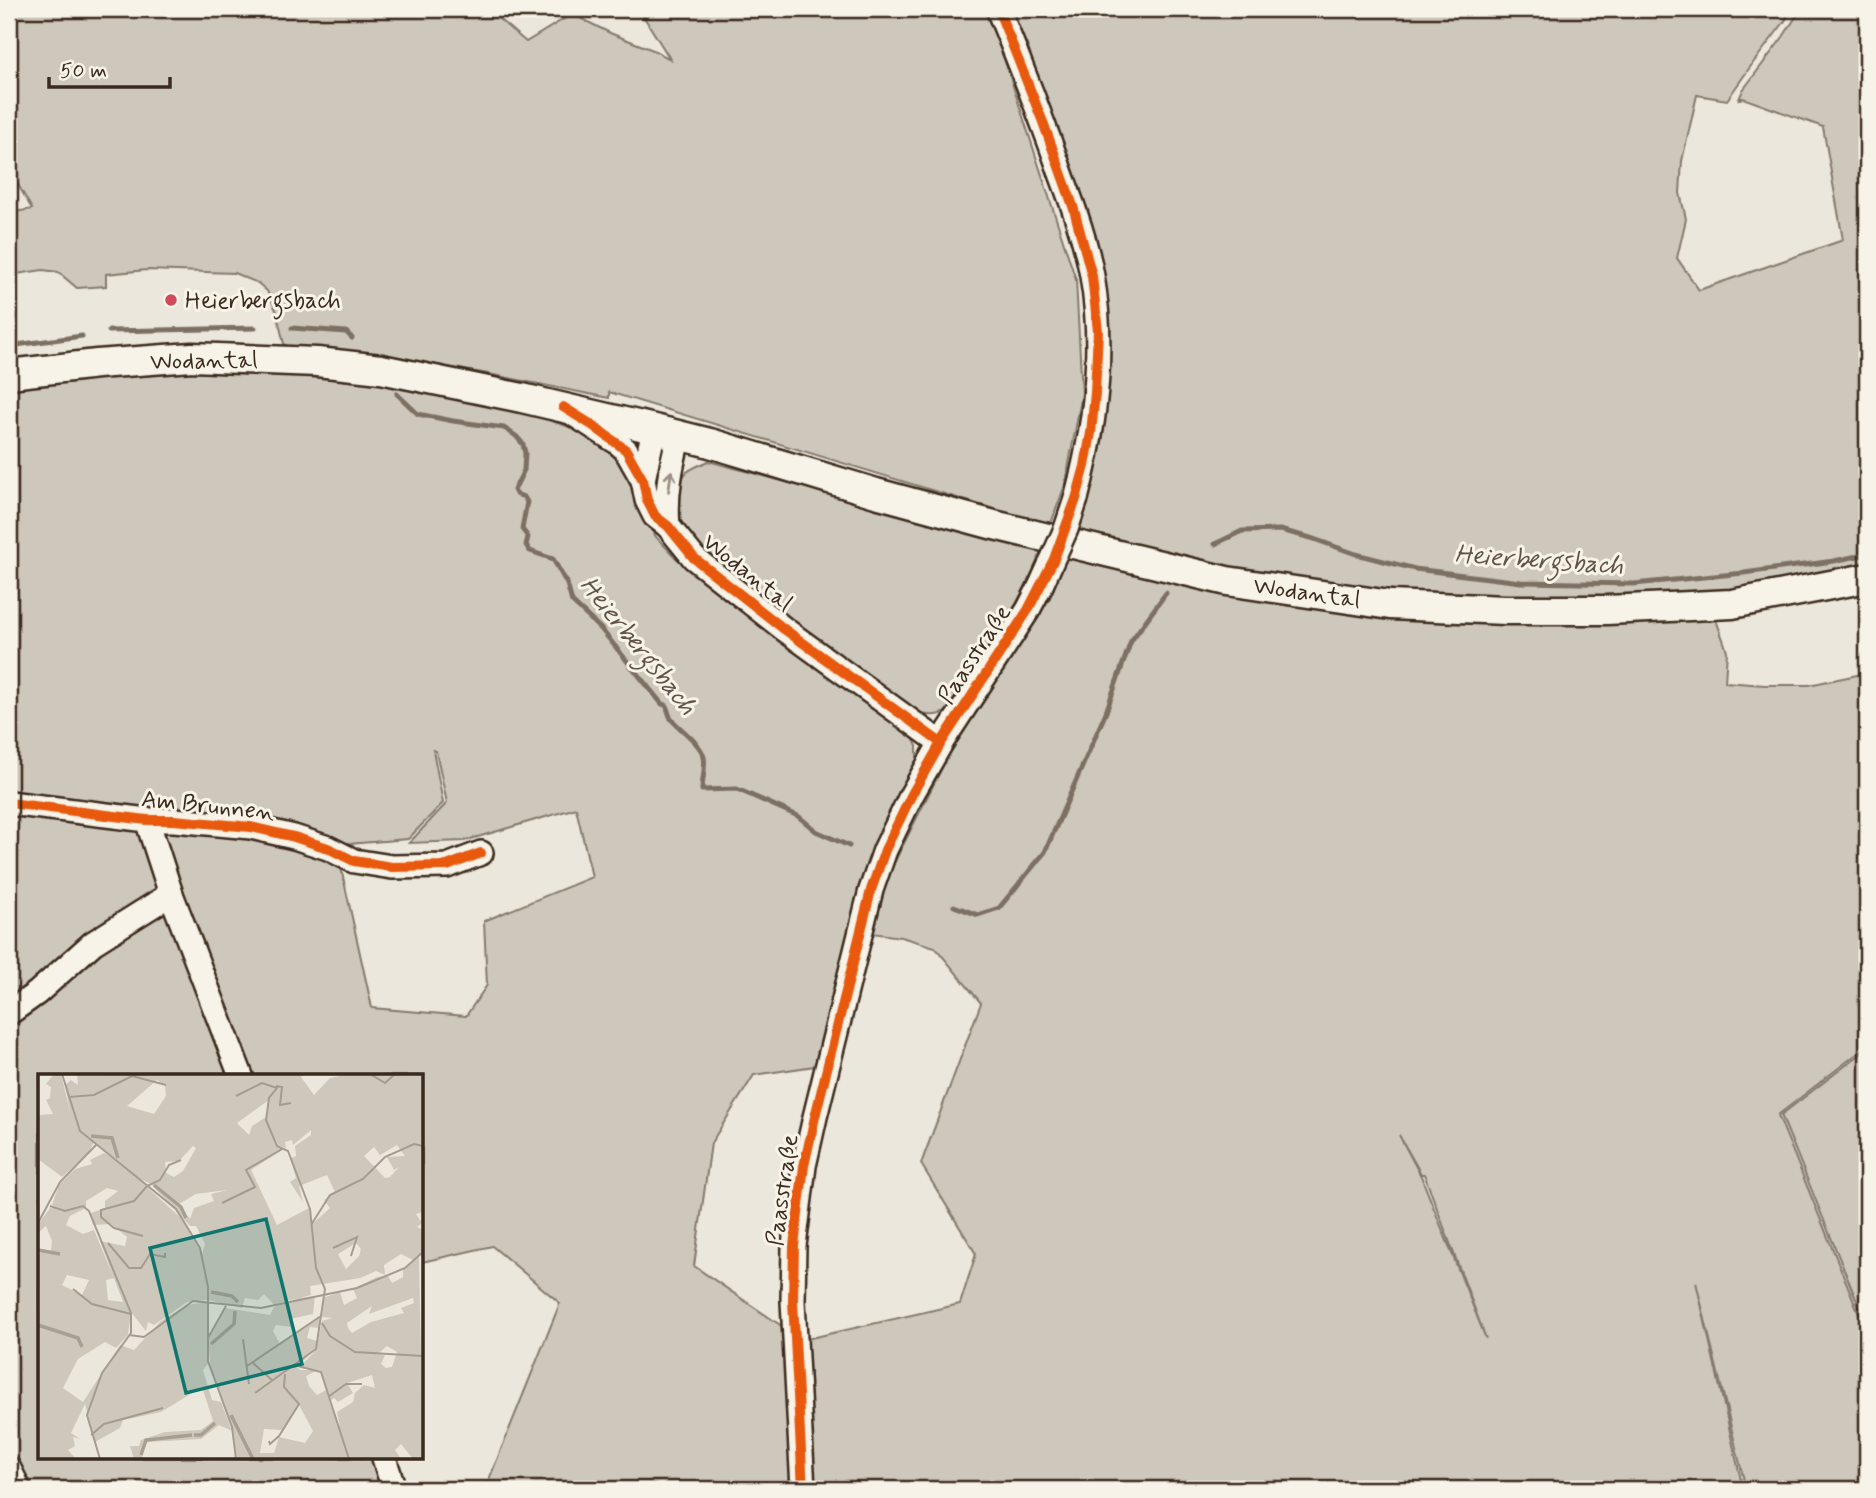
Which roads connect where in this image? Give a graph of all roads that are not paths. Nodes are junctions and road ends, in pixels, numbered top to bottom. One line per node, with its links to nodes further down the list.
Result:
1 (998, 9): 8 (street, Paasstraße, bridge)
2 (9, 374): 3 (main road, Wodantal)
3 (563, 407): 4 (main road, Wodantal); 5 (street, Wodantal)
4 (667, 432): 5 (street); 6 (street, one-way to 4); 7 (main road, Wodantal)
5 (643, 480): 6 (street, Wodantal)
6 (668, 526): 8 (street, Wodantal)
7 (1867, 578)
8 (941, 743): 19 (street, Paasstraße)
9 (9, 803): 10 (street, Am Brunnen)
10 (148, 820): 11 (street, Am Brunnen); 12 (street, Am Brunnen)
11 (481, 853)
12 (171, 894): 13 (street); 14 (street, Am Brunnen)
13 (9, 1013)
14 (240, 1074)
15 (385, 1460): 18 (street)
16 (9, 1469): 17 (street)
17 (19, 1489)
18 (394, 1489)
19 (803, 1489)

